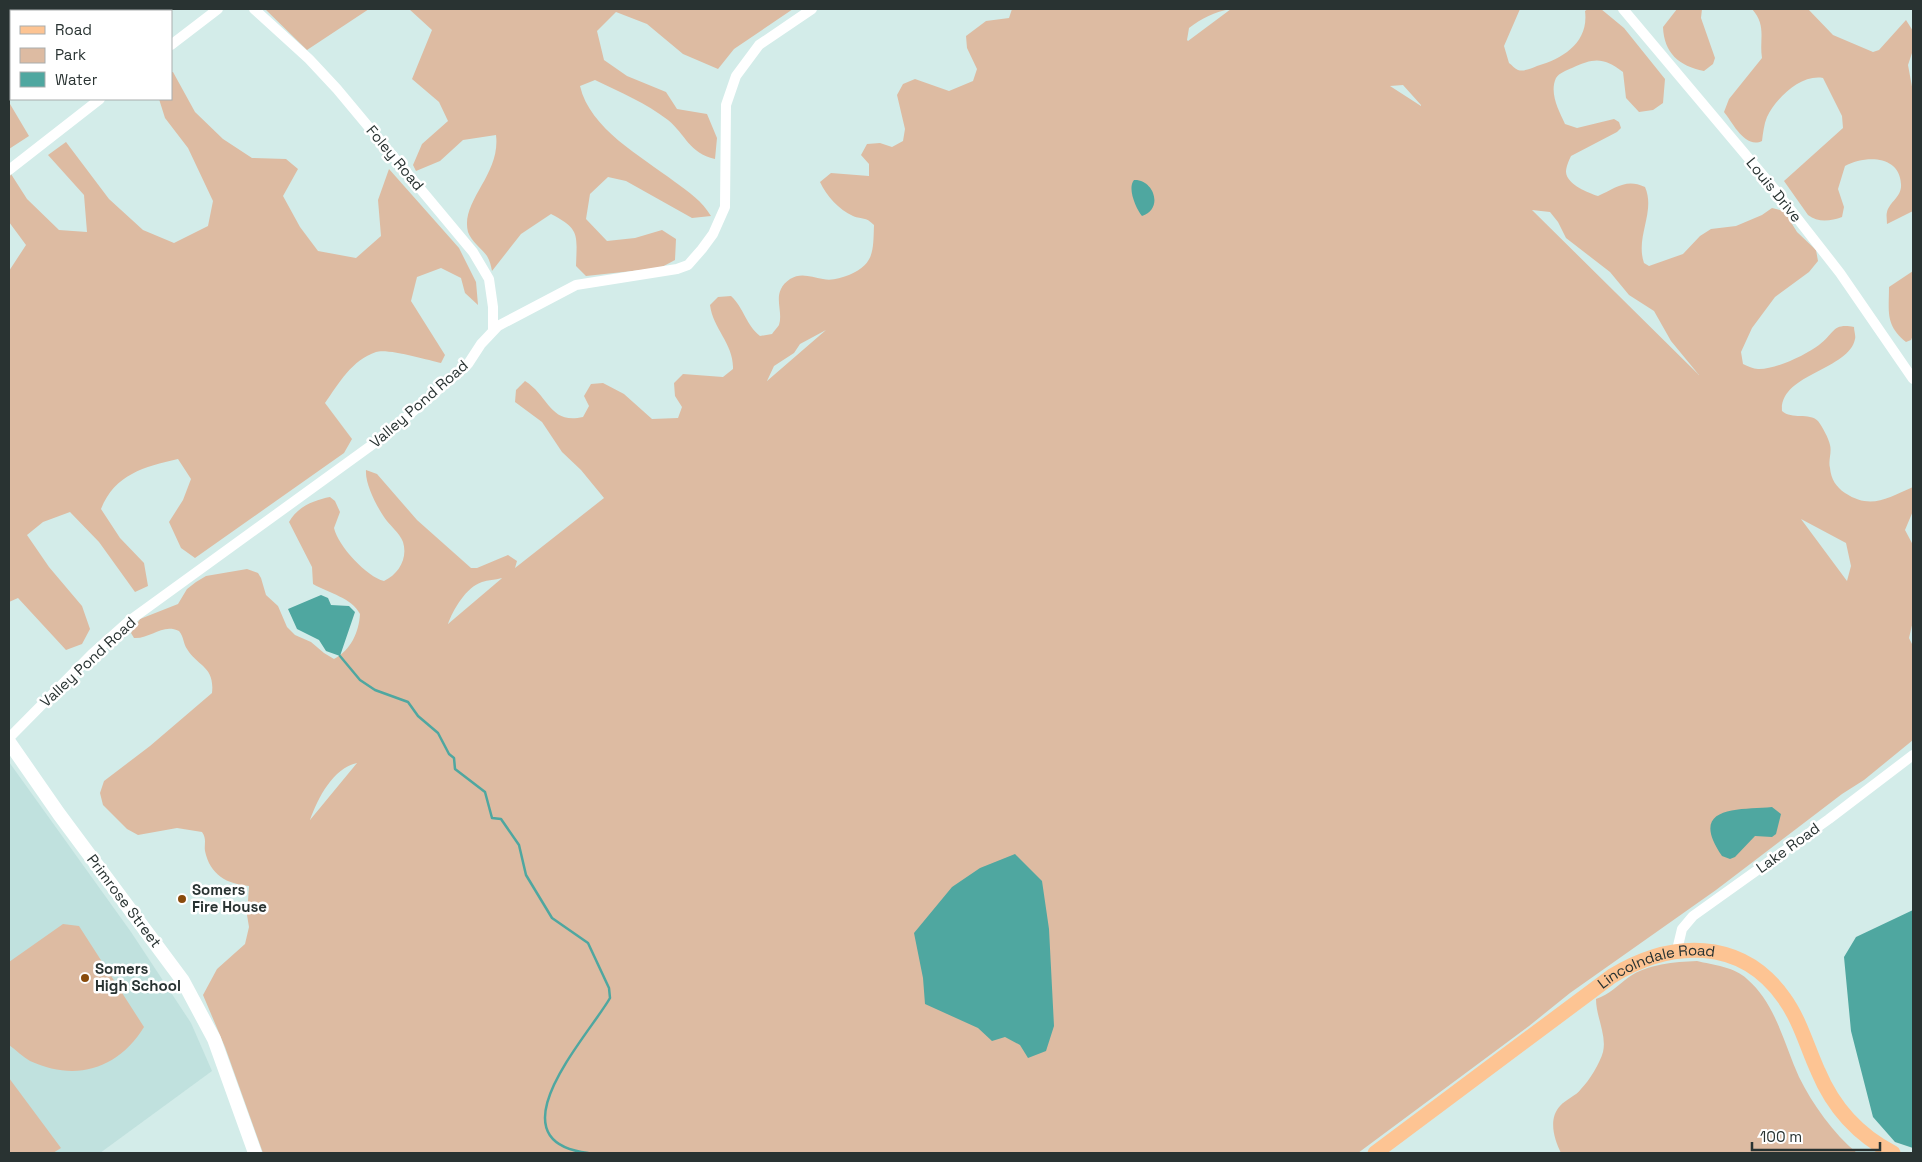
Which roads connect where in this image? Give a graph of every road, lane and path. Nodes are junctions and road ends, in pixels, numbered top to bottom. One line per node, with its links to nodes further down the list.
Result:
1 (218, 9): 5 (street)
2 (254, 9): 8 (street, Foley Road)
3 (812, 9): 8 (street, Valley Pond Road)
4 (1623, 9): 9 (street, Louis Drive)
5 (172, 43)
6 (99, 100): 7 (street)
7 (9, 170)
8 (493, 332): 10 (street, Valley Pond Road)
9 (1913, 379)
10 (9, 738)
11 (9, 742): 14 (main road, Primrose Street)
12 (1913, 755): 13 (street, Lake Road)
13 (1677, 950): 15 (main road, Lincolndale Road); 16 (main road, Lincolndale Road)
14 (255, 1153)
15 (1375, 1153)
16 (1893, 1153)

